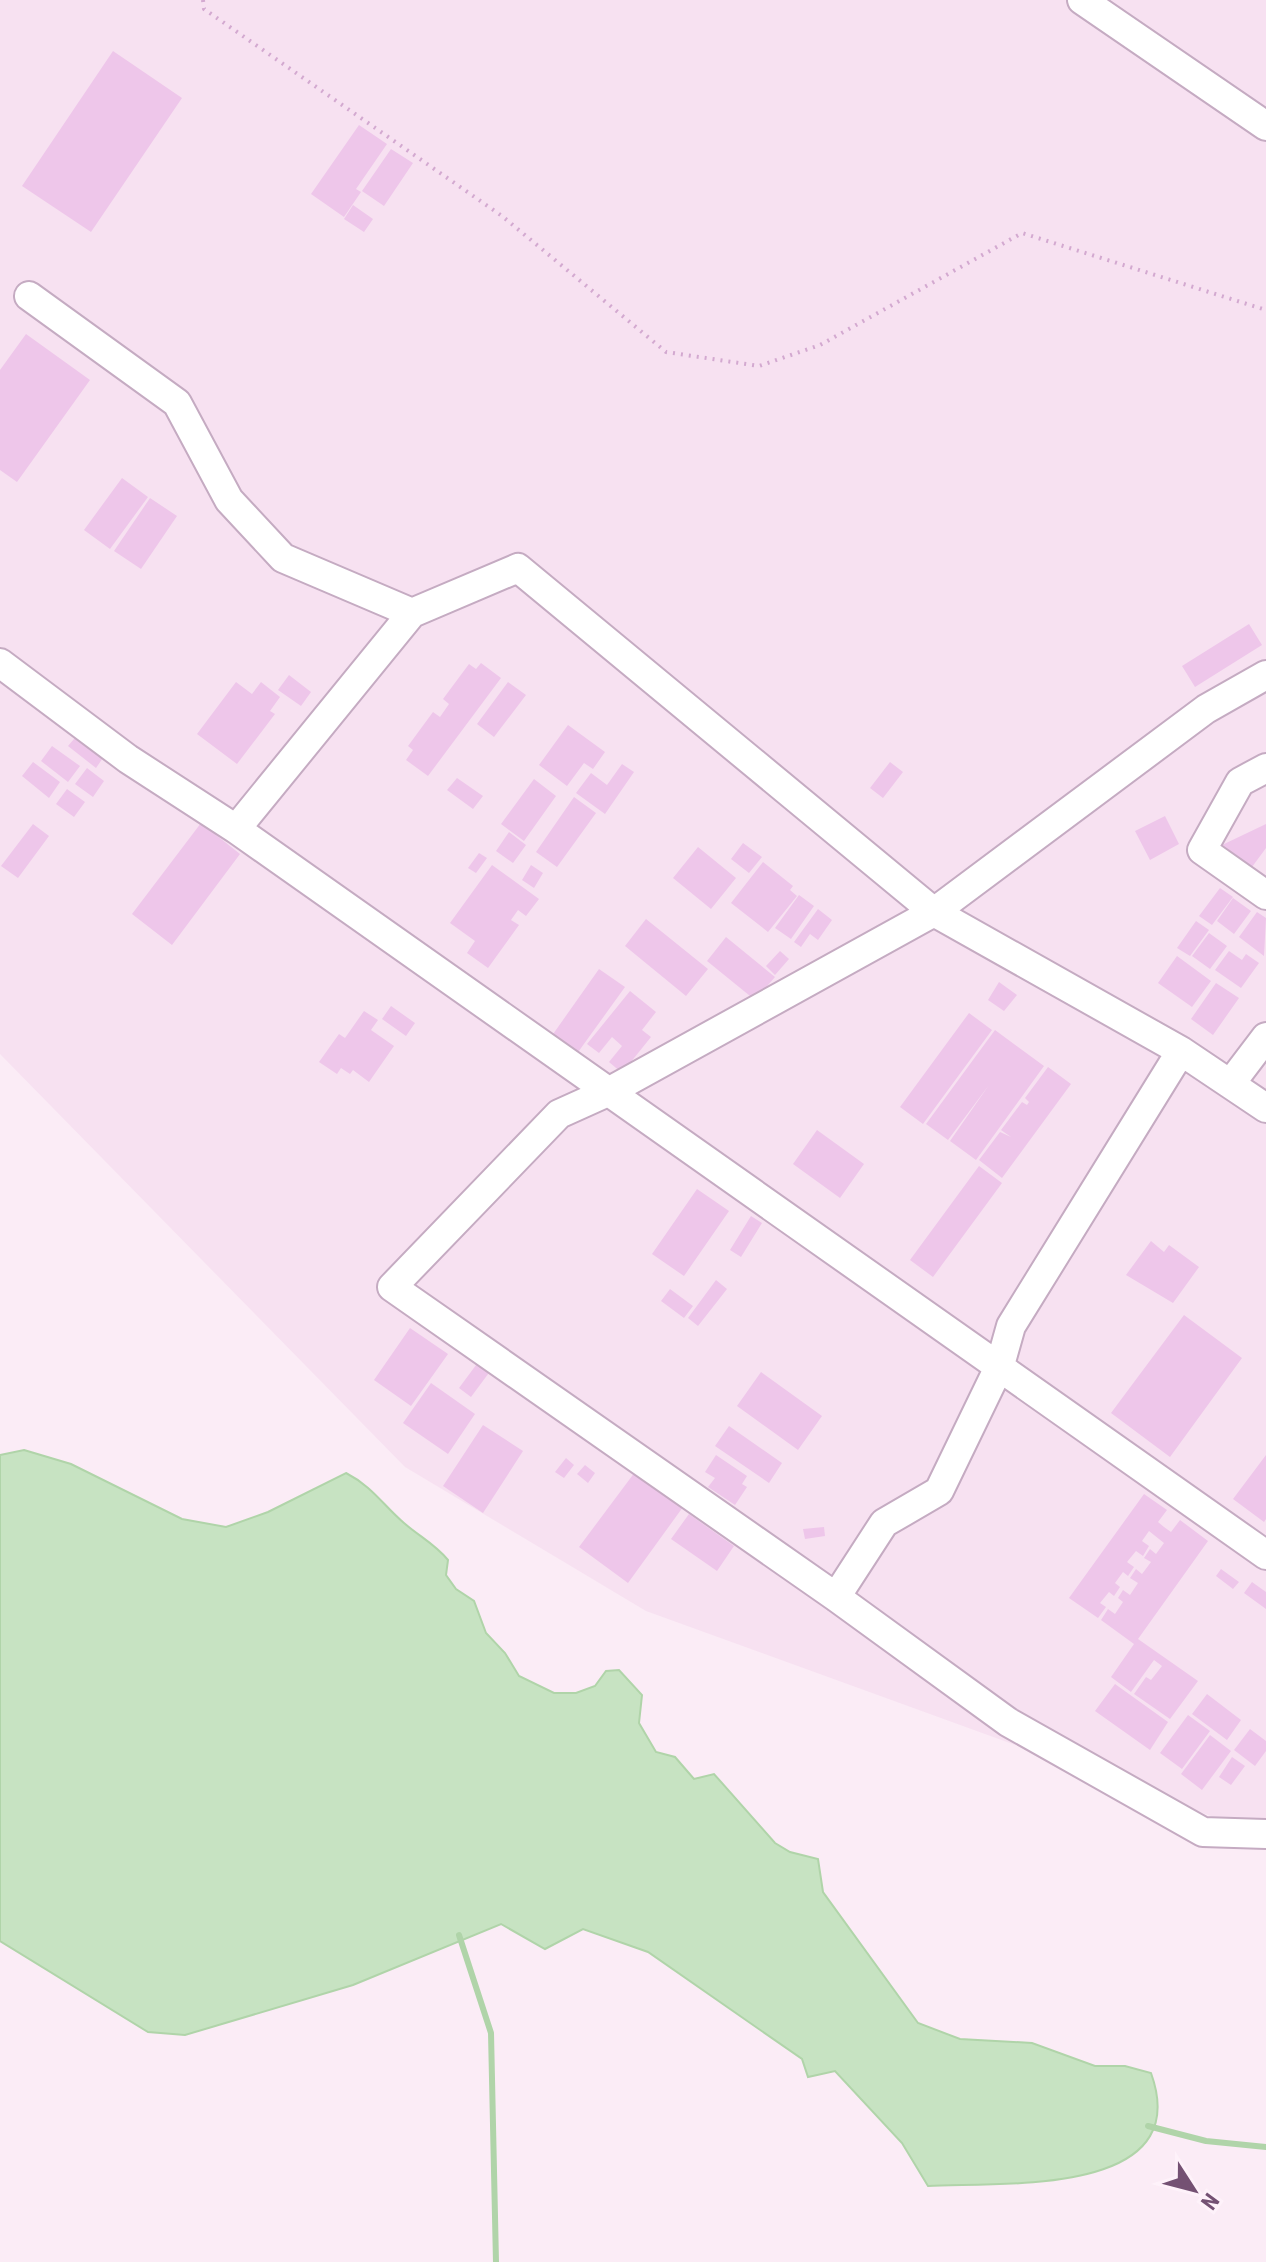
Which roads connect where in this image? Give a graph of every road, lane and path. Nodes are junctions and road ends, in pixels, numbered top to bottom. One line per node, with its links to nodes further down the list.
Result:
1 (203, 0): 5 (path)
2 (1082, 0): 3 (street)
3 (1266, 126)
4 (29, 296): 6 (street)
5 (1266, 310)
6 (412, 613): 10 (street); 12 (street)
7 (0, 663): 10 (street)
8 (1266, 675): 12 (street)
9 (1266, 768): 11 (street)
10 (236, 829): 16 (street)
11 (1266, 895)
12 (934, 912): 14 (street); 16 (street)
13 (1266, 1037): 15 (street)
14 (1181, 1051): 15 (street); 18 (street)
15 (1231, 1083): 17 (street)
16 (610, 1091): 18 (street); 20 (street)
17 (1266, 1108)
18 (1000, 1365): 19 (street); 20 (street)
19 (1266, 1555)
20 (836, 1597): 21 (street)
21 (1266, 1834)

